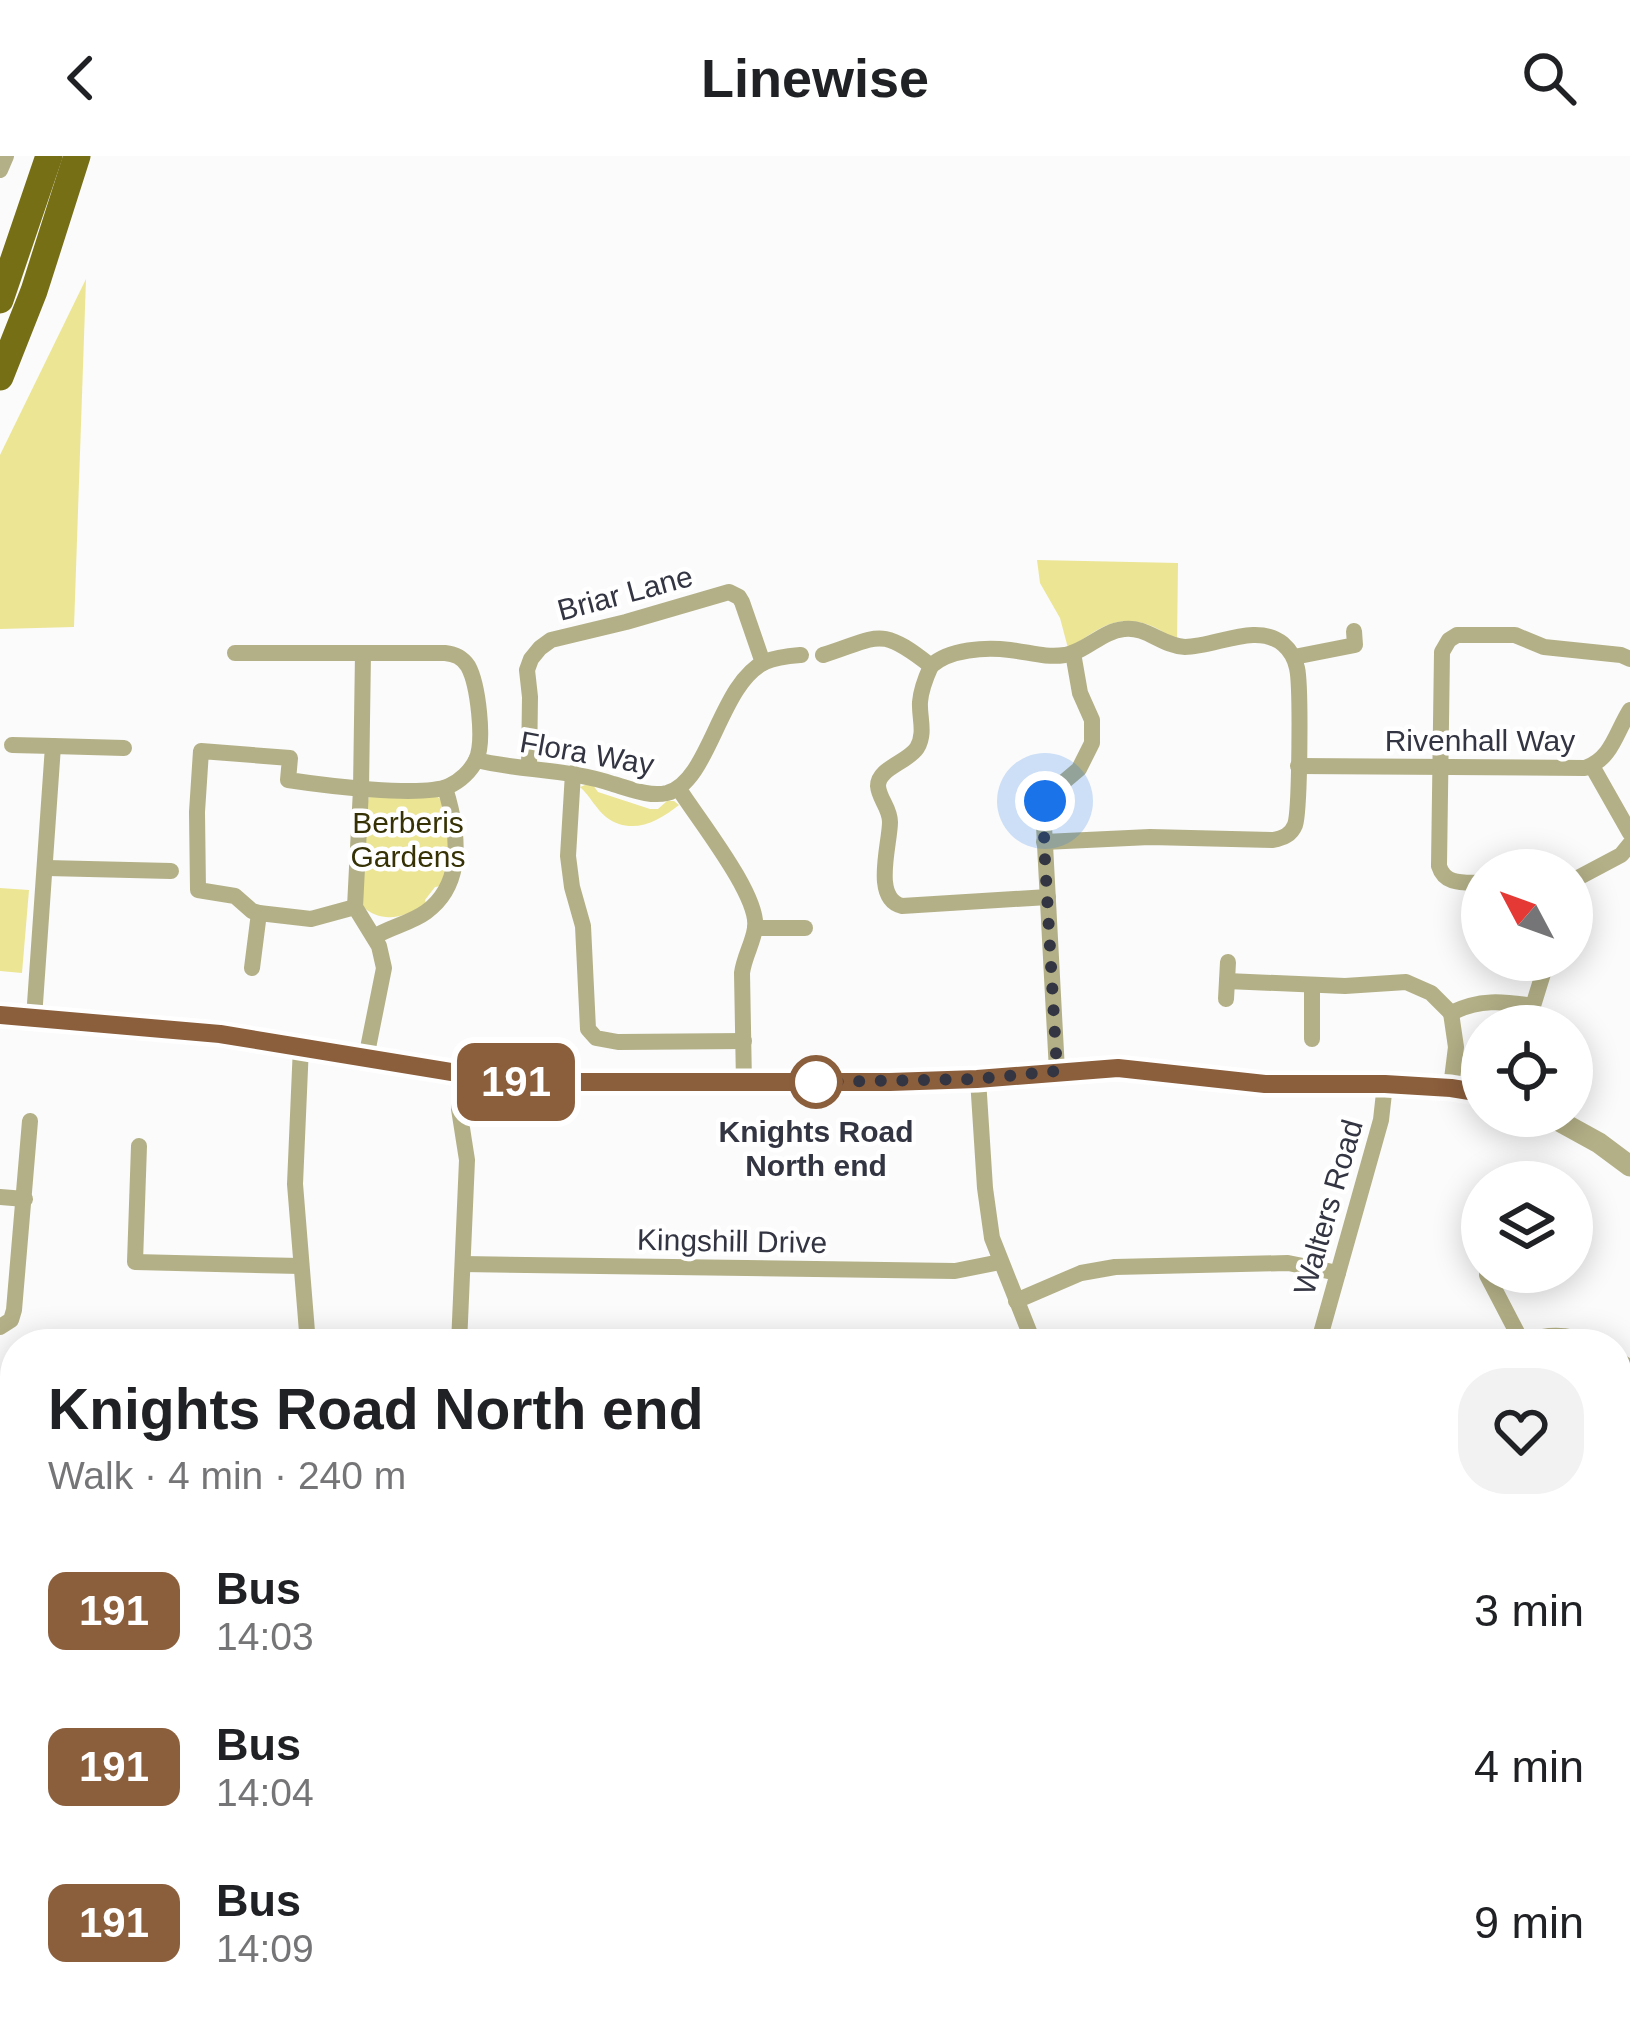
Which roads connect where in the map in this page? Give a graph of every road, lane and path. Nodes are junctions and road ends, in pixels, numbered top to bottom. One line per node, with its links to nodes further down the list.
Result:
1 (6, 156): 4 (street)
2 (49, 156): 5 (main road)
3 (77, 156): 6 (main road)
4 (0, 170)
5 (0, 300)
6 (0, 377)
7 (1354, 631): 13 (street)
8 (235, 653): 9 (street)
9 (363, 653): 21 (street); 28 (street)
10 (1073, 653): 13 (street); 16 (street); 31 (street)
11 (801, 655): 15 (street)
12 (823, 655): 16 (street)
13 (1294, 657): 22 (street)
14 (1630, 659): 24 (street)
15 (763, 663): 25 (street, Briar Lane); 29 (street, Flora Way)
16 (931, 666): 37 (street)
17 (1630, 710): 23 (street, Rivenhall Way)
18 (12, 745): 19 (street)
19 (53, 746): 20 (street); 33 (street)
20 (124, 748)
21 (476, 760): 25 (street, Flora Way); 27 (street)
22 (1298, 766): 24 (street, Rivenhall Way); 31 (street)
23 (1592, 766): 24 (street, Rivenhall Way); 30 (street)
24 (1441, 767): 36 (street)
25 (529, 768): 26 (street, Flora Way)
26 (573, 772): 29 (street, Flora Way); 51 (street)
27 (446, 788): 28 (street); 42 (street)
28 (362, 789): 38 (street); 39 (street)
29 (679, 789): 40 (street)
30 (1630, 833)
31 (1044, 842): 37 (street)
32 (1630, 844): 34 (street)
33 (46, 868): 35 (street); 49 (street)
34 (1593, 870)
35 (171, 871)
36 (1461, 882)
37 (1048, 897): 54 (street)
38 (355, 908): 39 (street); 42 (street)
39 (259, 913): 44 (street)
40 (755, 928): 41 (street); 51 (street)
41 (805, 928)
42 (374, 937): 53 (street)
43 (1228, 962): 46 (street)
44 (252, 968)
45 (1541, 981): 47 (street)
46 (1312, 985): 47 (street); 50 (street)
47 (1450, 1012): 59 (street)
48 (0, 1015): 49 (street)
49 (34, 1018): 52 (street)
50 (1312, 1040)
51 (744, 1041): 57 (street)
52 (301, 1046): 53 (street); 69 (street)
53 (366, 1058): 55 (street)
54 (1057, 1071): 56 (street); 58 (street)
55 (462, 1073): 57 (street); 68 (street)
56 (977, 1079): 57 (street); 67 (street)
57 (744, 1083)
58 (1385, 1084): 59 (street); 70 (street, Walters Road)
59 (1451, 1088): 60 (street)
60 (1461, 1090)
61 (30, 1121): 66 (street)
62 (1589, 1137): 64 (street)
63 (139, 1146): 69 (street)
64 (1630, 1166)
65 (0, 1197): 66 (street)
66 (25, 1199): 73 (street)
67 (1000, 1262): 68 (street, Kingshill Drive); 72 (street)
68 (463, 1264): 75 (street)
69 (300, 1266): 74 (street)
70 (1338, 1273): 72 (street); 77 (street, Walters Road)
71 (1495, 1293): 78 (street)
72 (1016, 1301): 76 (street)
73 (0, 1328)
74 (306, 1329)
75 (460, 1329)
76 (1028, 1329)
77 (1322, 1329)
78 (1514, 1329)

